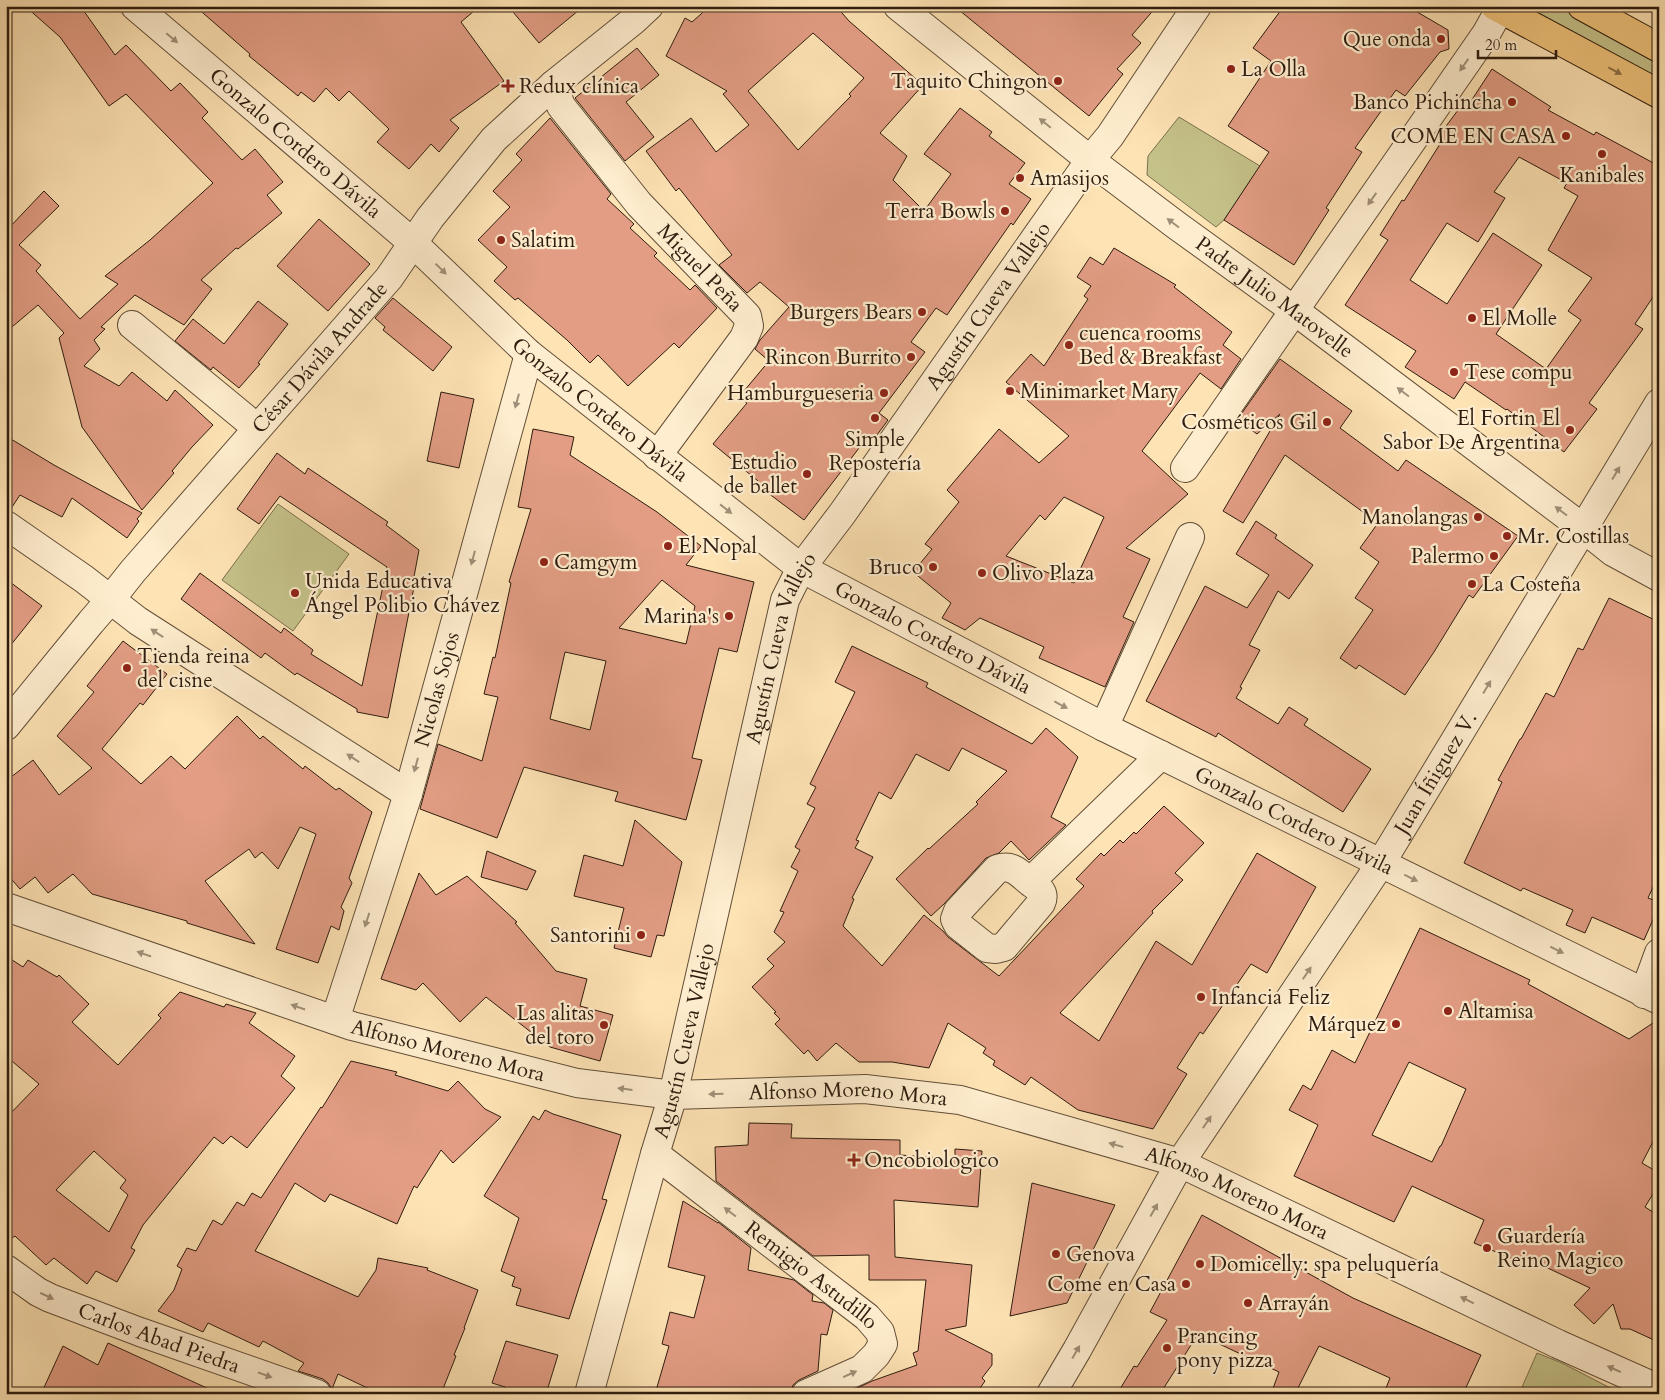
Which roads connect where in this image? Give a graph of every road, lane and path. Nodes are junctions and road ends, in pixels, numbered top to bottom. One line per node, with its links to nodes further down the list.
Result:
1 (135, 6): 11 (street, Gonzalo Cordero Dávila, one-way to 11)
2 (898, 6): 10 (street, Padre Julio Matovelle, one-way to 2)
3 (1197, 6): 10 (street, Agustín Cueva Vallejo)
4 (1582, 6): 7 (main road)
5 (1497, 8): 9 (main road, one-way to 9); 12 (street, one-way to 12)
6 (636, 11): 8 (street, César Dávila Andrade)
7 (1659, 48)
8 (553, 85): 11 (street, César Dávila Andrade); 17 (street, Miguel Peña)
9 (1659, 94)
10 (1090, 160): 12 (street, Padre Julio Matovelle, one-way to 10); 22 (street, Agustín Cueva Vallejo)
11 (413, 243): 14 (street, Gonzalo Cordero Dávila, one-way to 14); 16 (street, César Dávila Andrade)
12 (1295, 310): 18 (street); 20 (street, Padre Julio Matovelle, one-way to 12)
13 (132, 325): 16 (street)
14 (530, 354): 17 (street, Gonzalo Cordero Dávila); 28 (street, Nicolas Sojos, one-way to 28)
15 (1659, 403): 20 (street, Juan Íñiguez V., one-way to 15)
16 (257, 428): 24 (street, César Dávila Andrade)
17 (657, 456): 22 (street, Gonzalo Cordero Dávila, one-way to 22)
18 (1185, 468)
19 (6, 525): 24 (street)
20 (1583, 528): 23 (street, Padre Julio Matovelle); 29 (street, Juan Íñiguez V., one-way to 20)
21 (1190, 537): 26 (street)
22 (802, 568): 26 (street, Gonzalo Cordero Dávila, one-way to 26); 35 (street, Agustín Cueva Vallejo)
23 (1659, 577)
24 (110, 600): 25 (street, César Dávila Andrade); 28 (street, one-way to 24)
25 (6, 726)
26 (1104, 727): 27 (street, Gonzalo Cordero Dávila)
27 (1161, 755): 29 (street, Gonzalo Cordero Dávila); 30 (street)
28 (408, 794): 34 (street, Nicolas Sojos, one-way to 34)
29 (1381, 863): 33 (street, Gonzalo Cordero Dávila, one-way to 33); 37 (street, Juan Íñiguez V., one-way to 29)
30 (1030, 882)
31 (6, 907): 34 (street, Alfonso Moreno Mora, one-way to 31)
32 (1659, 953): 33 (street)
33 (1652, 997)
34 (335, 1020): 35 (street, Alfonso Moreno Mora, one-way to 34)
35 (673, 1095): 36 (street, Agustín Cueva Vallejo); 37 (street, Alfonso Moreno Mora, one-way to 35)
36 (655, 1154): 41 (street, Agustín Cueva Vallejo); 42 (street, Remigio Astudillo, one-way to 36)
37 (1180, 1163): 39 (street, Alfonso Moreno Mora, one-way to 37); 43 (street, Juan Íñiguez V., one-way to 37)
38 (6, 1269): 40 (street, Carlos Abad Piedra, one-way to 40)
39 (1659, 1389)
40 (317, 1394)
41 (589, 1394)
42 (806, 1394)
43 (1051, 1394)

